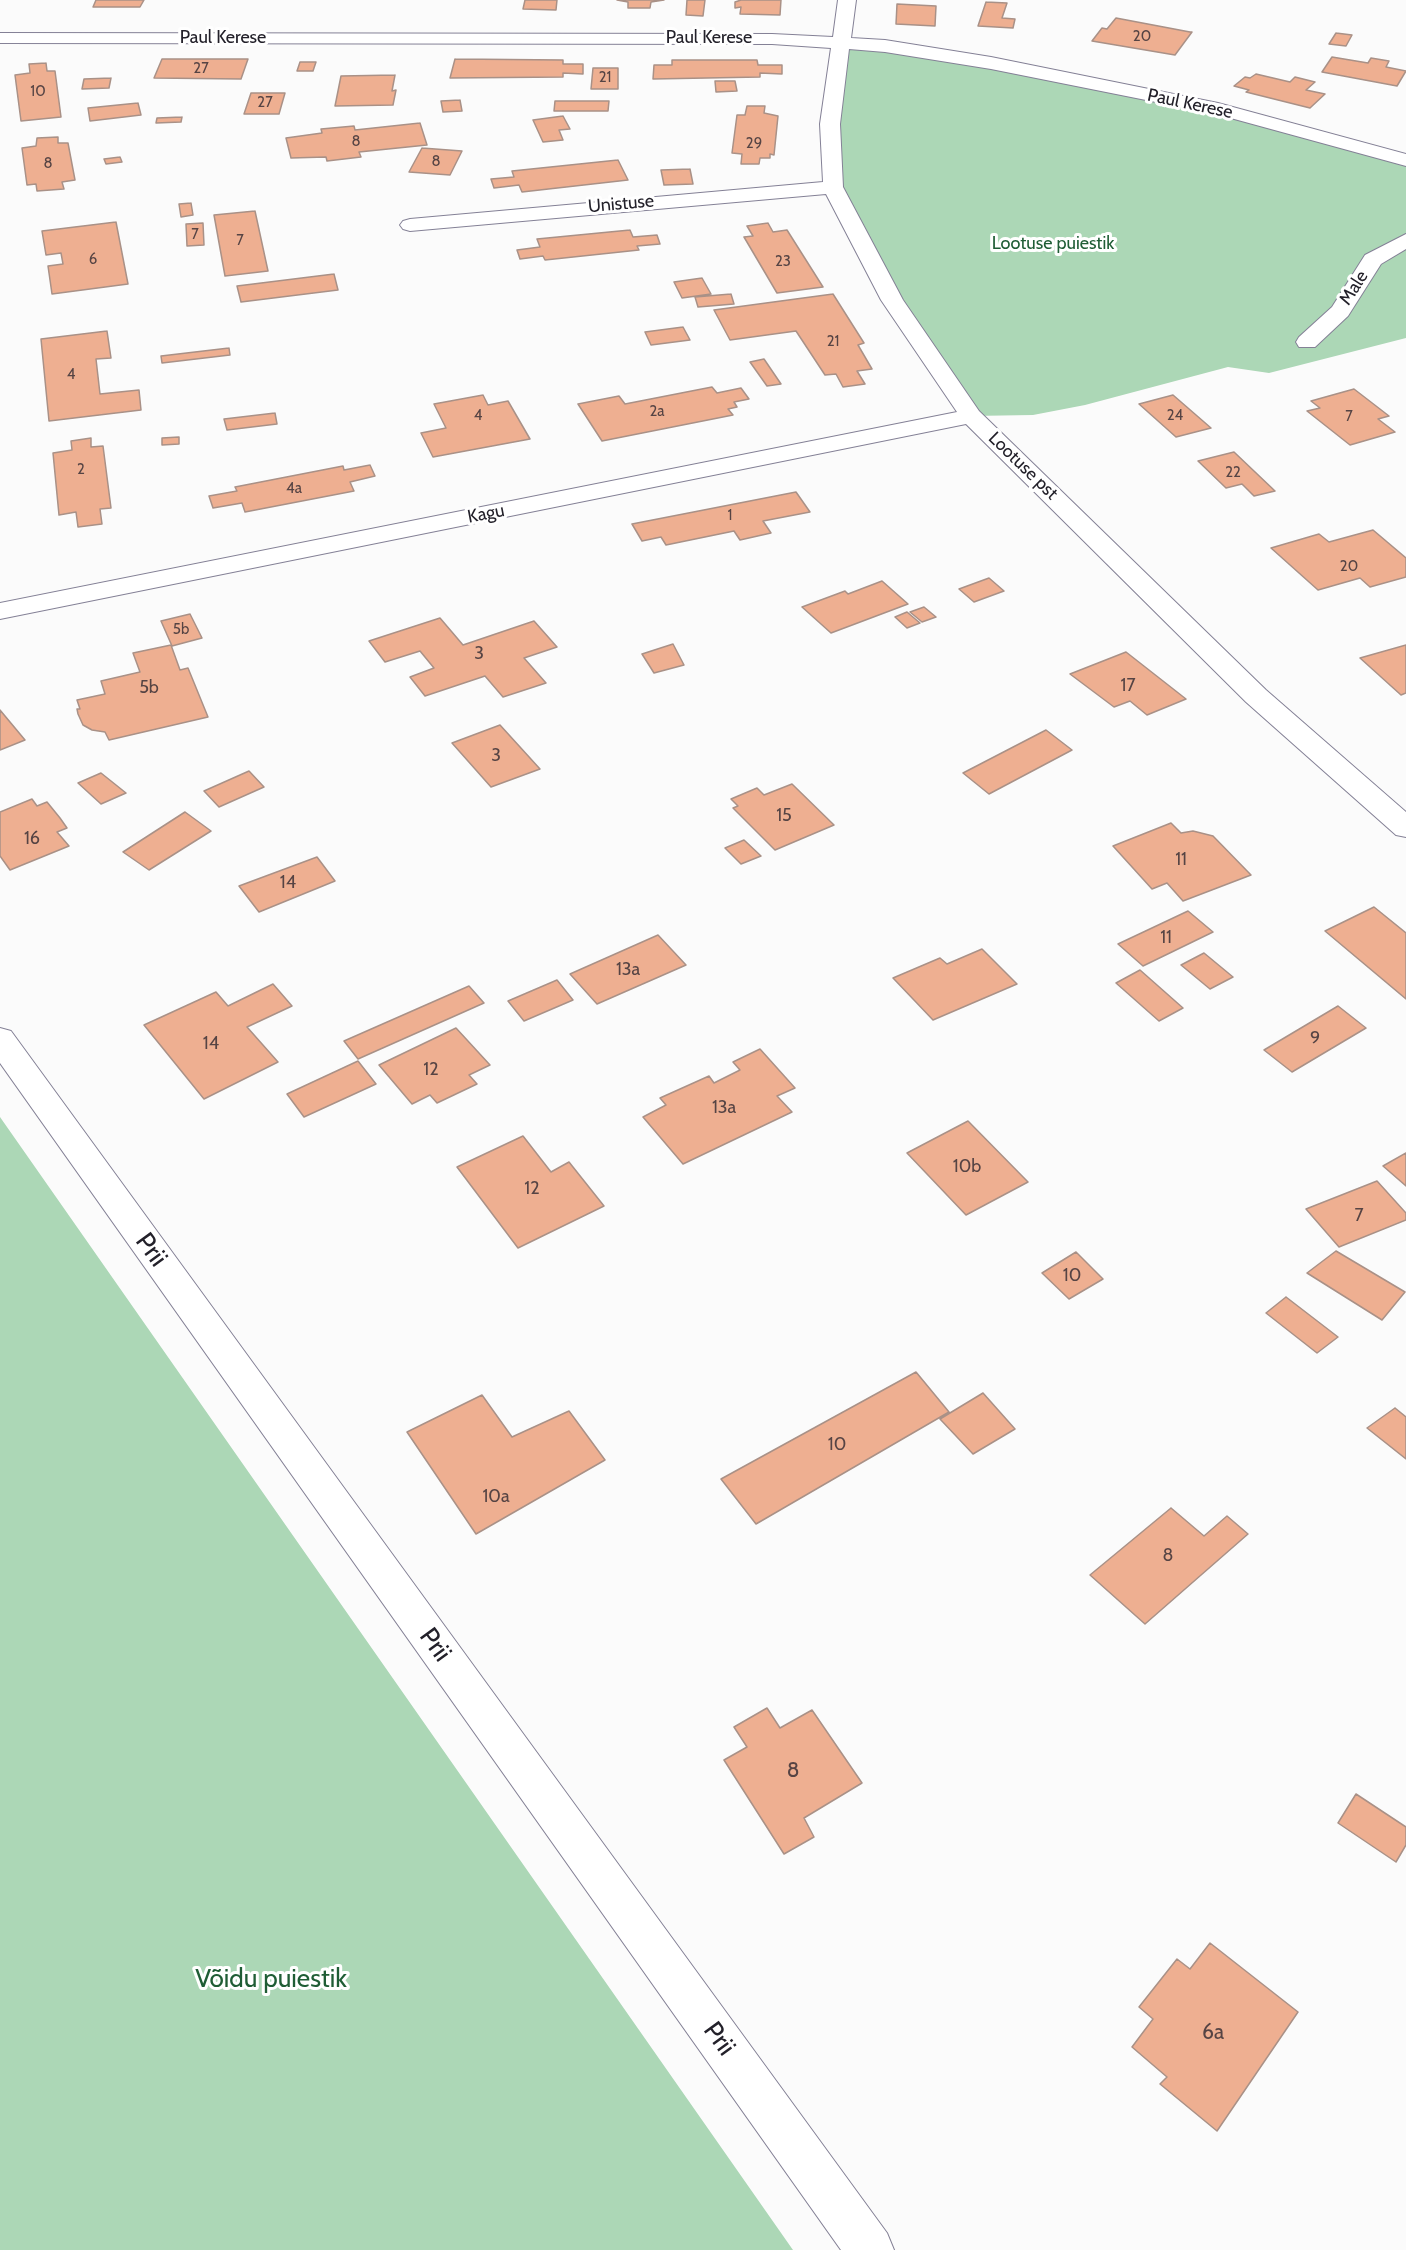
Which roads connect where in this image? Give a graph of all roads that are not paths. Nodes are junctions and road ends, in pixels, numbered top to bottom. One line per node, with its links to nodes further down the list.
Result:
1 (847, 0): 3 (street, Lootuse pst)
2 (0, 38): 3 (street, Paul Kerese)
3 (839, 44): 4 (street, Paul Kerese); 5 (street, Lootuse pst)
4 (1406, 160)
5 (833, 188): 6 (street, Unistuse); 9 (street, Lootuse pst)
6 (410, 225)
7 (1406, 240): 8 (street, Male)
8 (1307, 342)
9 (971, 416): 10 (street, Kagu); 11 (street, Lootuse pst)
10 (0, 611)
11 (1406, 828)
12 (0, 1039): 13 (street, Prii)
13 (870, 2250)

